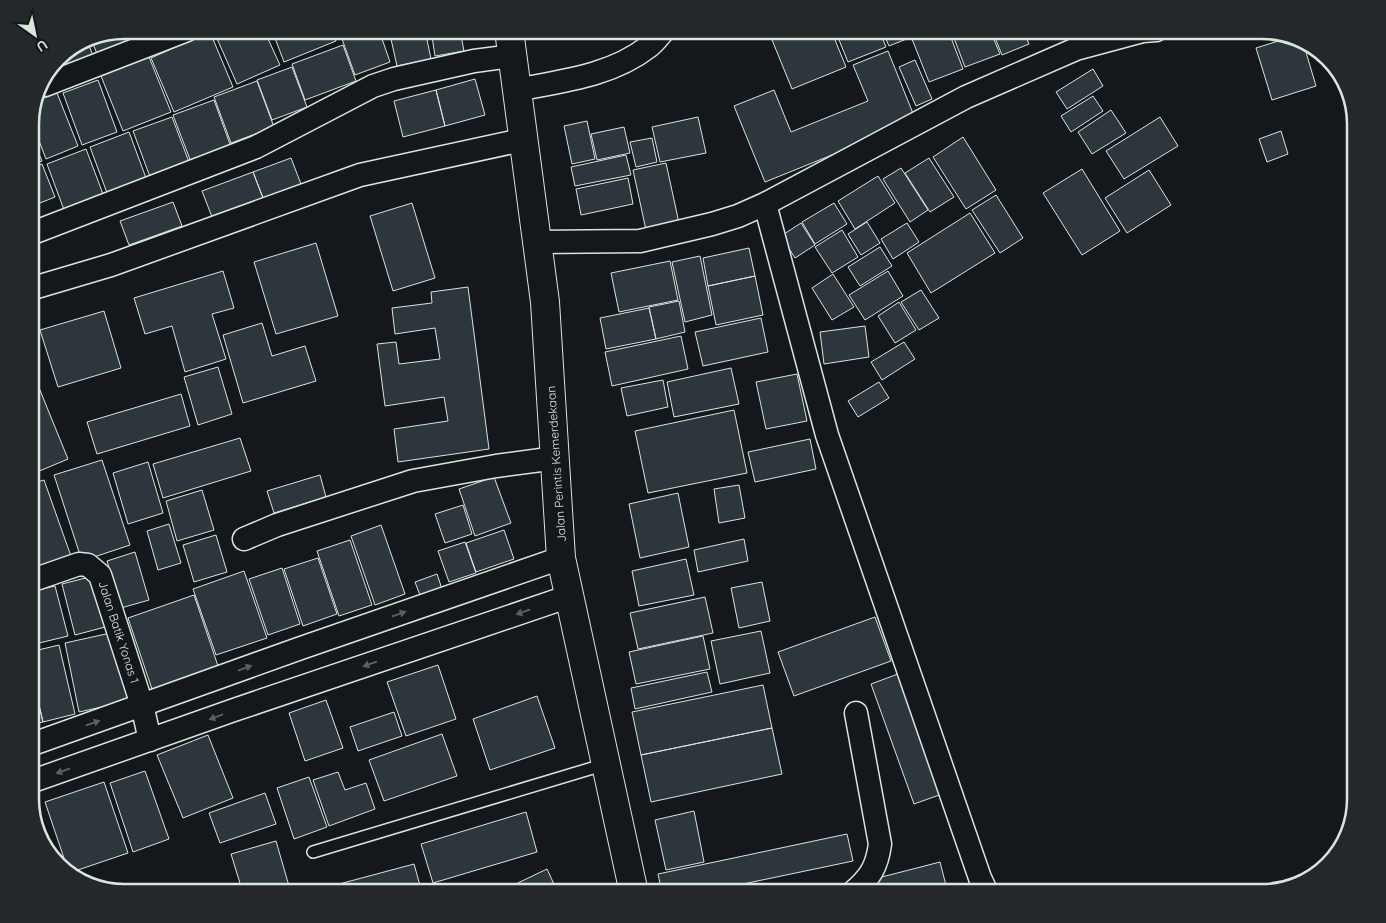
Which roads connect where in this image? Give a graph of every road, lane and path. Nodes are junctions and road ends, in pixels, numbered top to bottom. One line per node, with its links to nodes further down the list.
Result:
1 (164, 39): 5 (street)
2 (656, 39): 6 (street)
3 (1116, 39): 8 (street)
4 (510, 43): 6 (main road, Jalan Perintis Kemerdekaan); 9 (street)
5 (49, 84)
6 (516, 90): 7 (main road, Jalan Perintis Kemerdekaan)
7 (522, 140): 10 (main road, Jalan Perintis Kemerdekaan); 11 (street)
8 (765, 204): 10 (street); 28 (street)
9 (39, 231)
10 (536, 242): 12 (main road, Jalan Perintis Kemerdekaan)
11 (39, 286)
12 (556, 458): 13 (street); 14 (main road, Jalan Perintis Kemerdekaan)
13 (244, 539)
14 (561, 558): 16 (main road, Jalan Perintis Kemerdekaan); 17 (street, one-way to 14)
15 (39, 578): 19 (street, Jalan Batik Yonas 1)
16 (570, 596): 18 (street, one-way to 18); 23 (main road, Jalan Perintis Kemerdekaan)
17 (301, 648): 18 (street); 19 (street, one-way to 17)
18 (310, 685): 21 (street, one-way to 21)
19 (142, 705): 21 (street, Jalan Batik Yonas 1); 22 (street, one-way to 19)
20 (856, 713): 27 (street)
21 (150, 740): 24 (street, one-way to 24)
22 (39, 742)
23 (606, 764): 25 (lane); 26 (main road, Jalan Perintis Kemerdekaan)
24 (39, 779)
25 (313, 852)
26 (632, 884)
27 (862, 884)
28 (983, 884)

